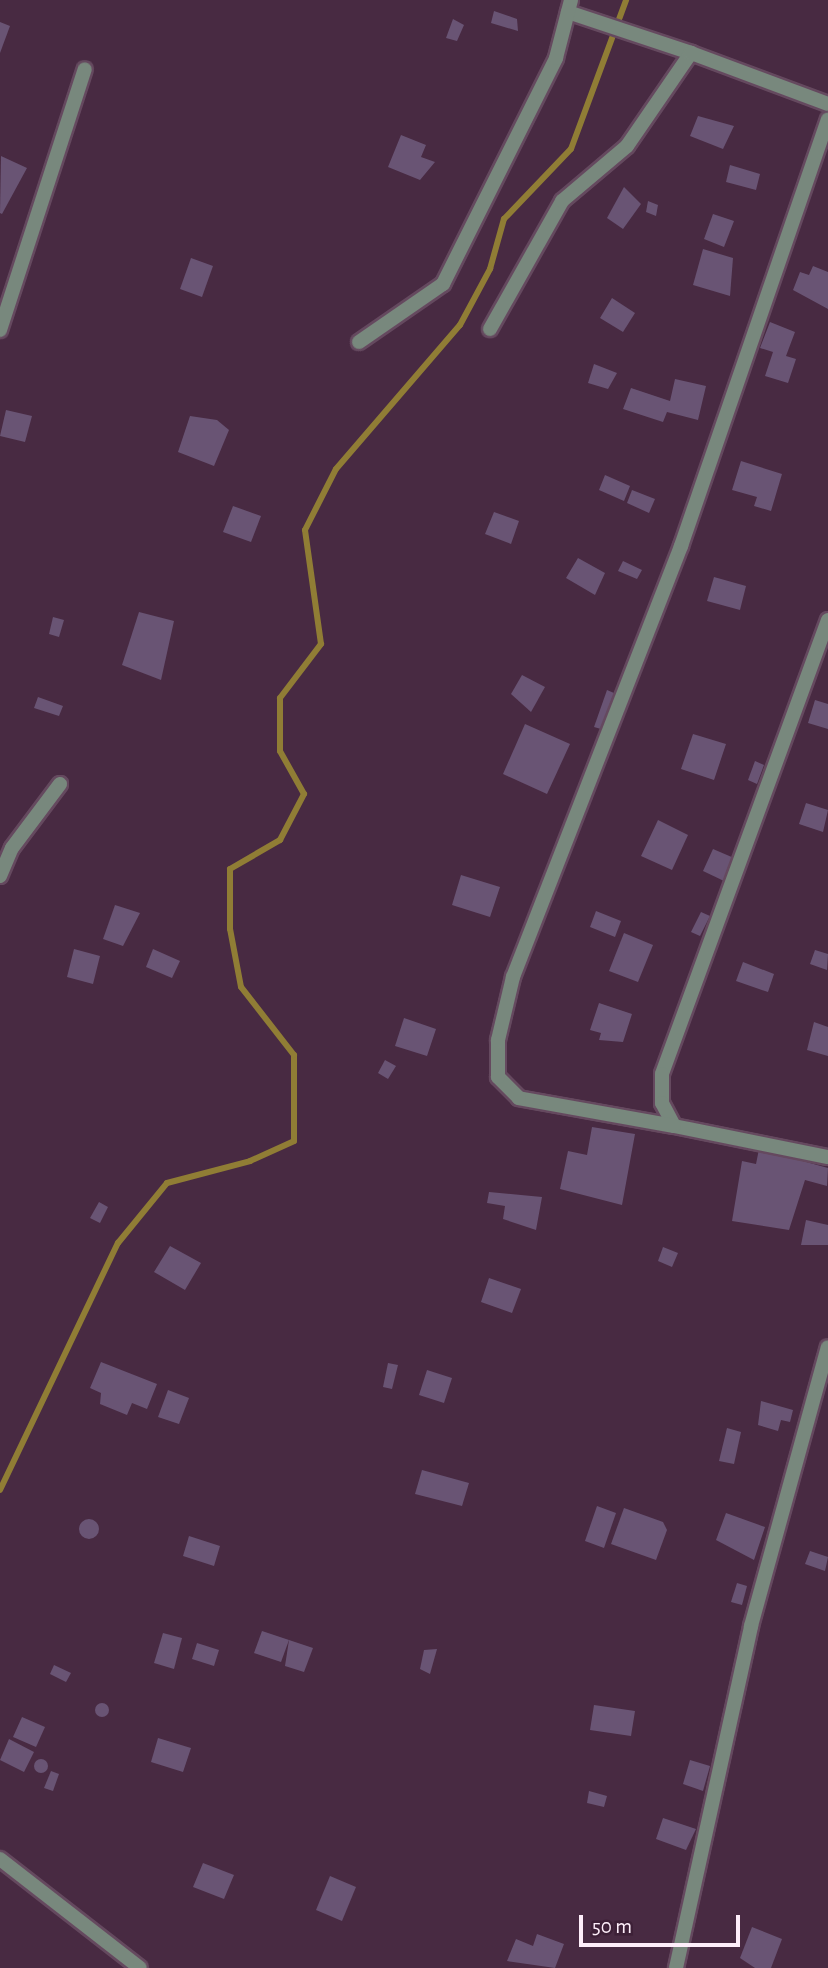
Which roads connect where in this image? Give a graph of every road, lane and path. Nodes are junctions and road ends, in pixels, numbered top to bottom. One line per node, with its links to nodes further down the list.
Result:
1 (570, 6): 2 (street); 8 (street)
2 (691, 53): 4 (street); 6 (street)
3 (85, 69): 7 (street)
4 (828, 104)
5 (828, 120): 12 (street)
6 (490, 329)
7 (0, 330)
8 (359, 342)
9 (828, 620): 12 (street)
10 (60, 784): 11 (street)
11 (0, 876)
12 (674, 1126): 13 (street)
13 (828, 1157)
14 (828, 1347): 17 (street)
15 (0, 1859): 16 (street)
16 (140, 1968)
17 (676, 1968)

